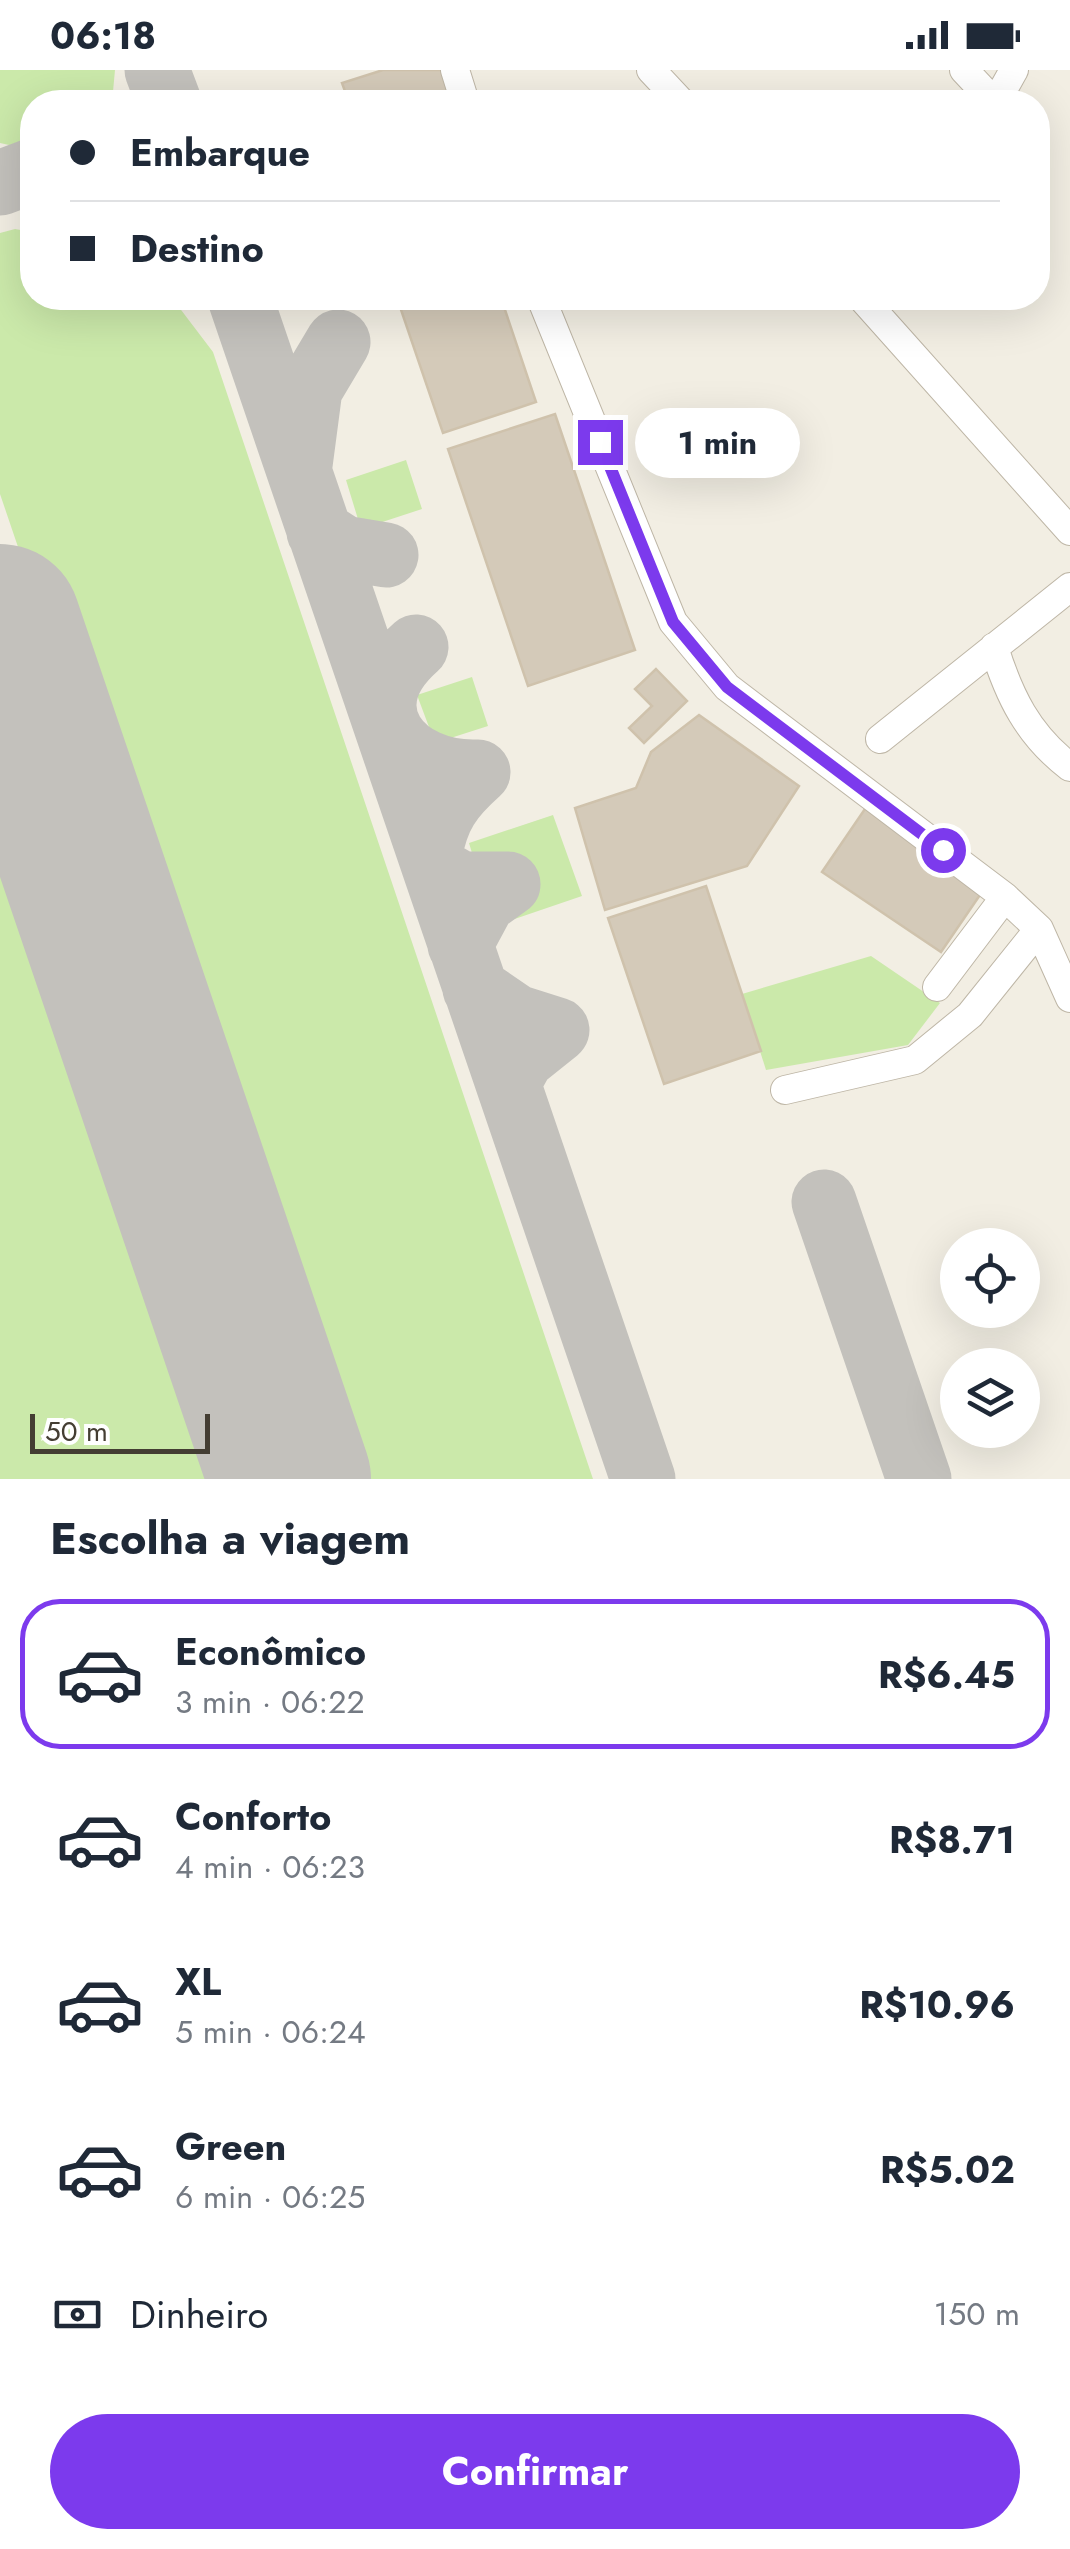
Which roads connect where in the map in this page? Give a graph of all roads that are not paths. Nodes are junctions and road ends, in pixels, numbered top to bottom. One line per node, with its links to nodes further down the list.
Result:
1 (651, 70): 3 (street)
2 (964, 70): 4 (street)
3 (670, 90)
4 (983, 90)
5 (547, 310): 12 (street)
6 (881, 310): 7 (street)
7 (1070, 531)
8 (1070, 587): 9 (street)
9 (994, 647): 10 (street); 11 (street)
10 (880, 739)
11 (1070, 767)
12 (1005, 897): 13 (street); 14 (street)
13 (1039, 929): 15 (street); 16 (street)
14 (937, 987)
15 (1069, 995)
16 (785, 1090)

